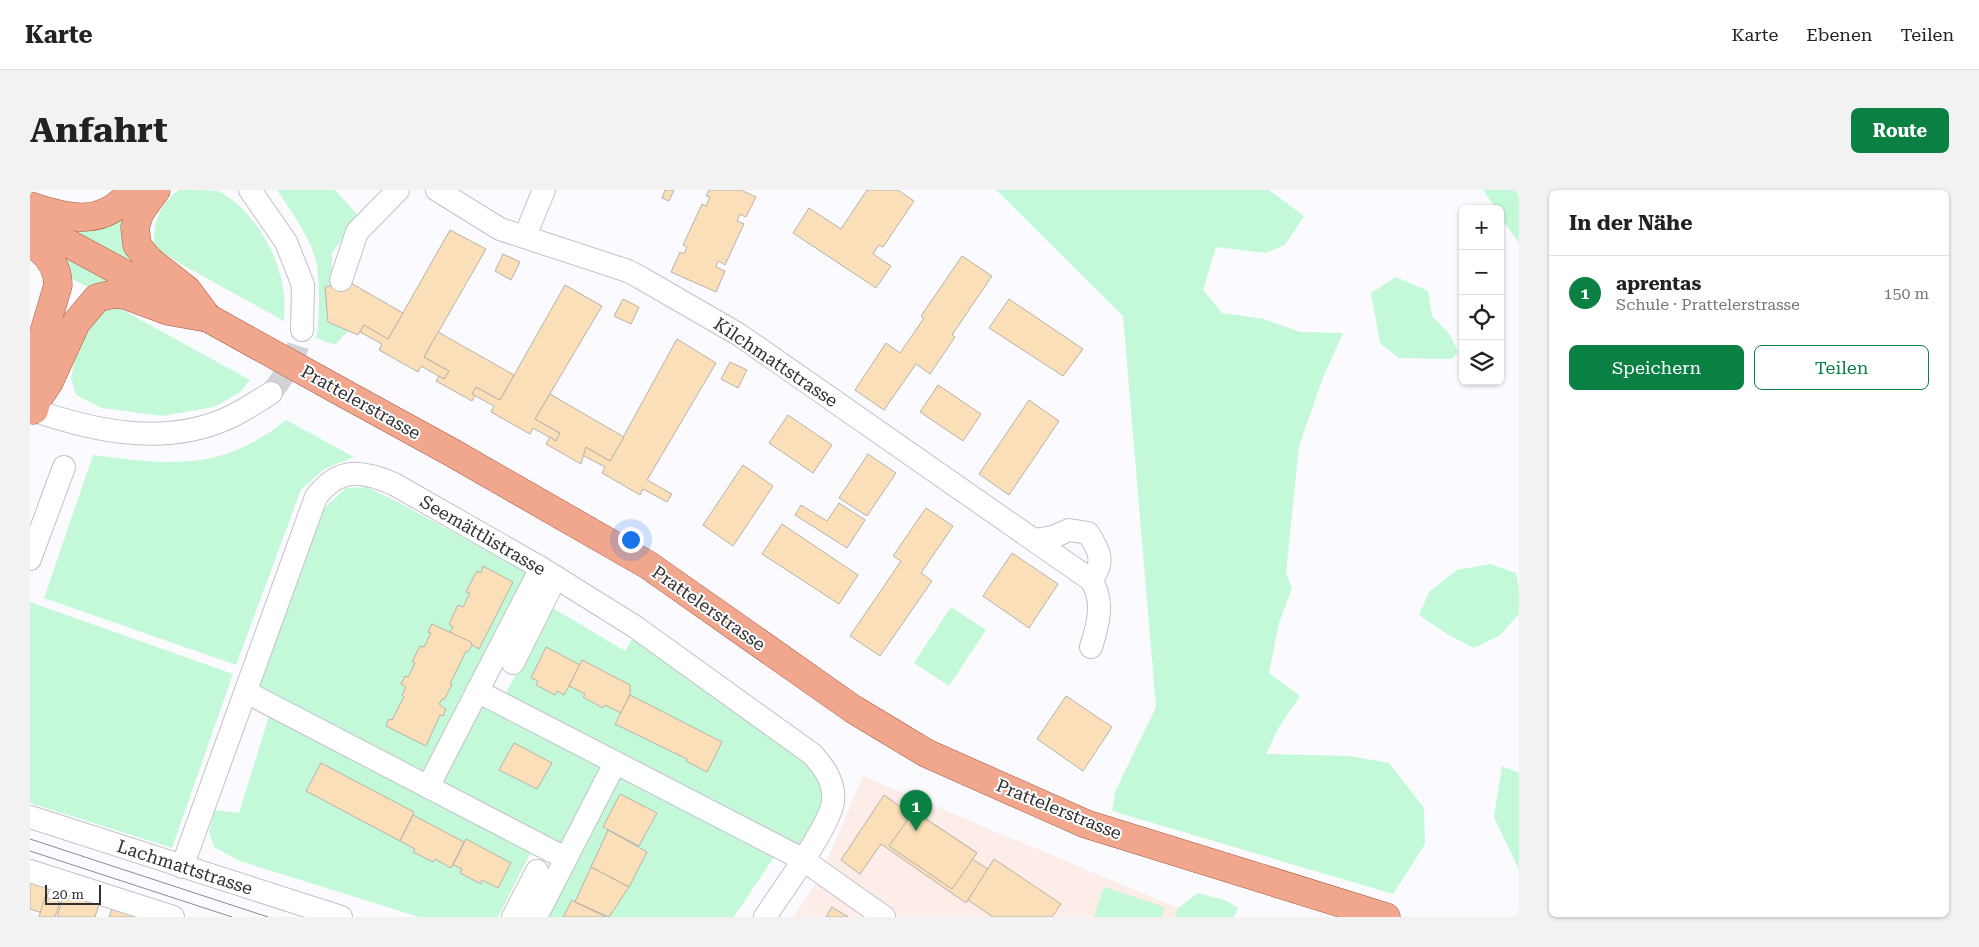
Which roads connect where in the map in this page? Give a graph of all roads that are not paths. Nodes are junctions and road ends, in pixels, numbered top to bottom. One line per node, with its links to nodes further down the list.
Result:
1 (132, 190): 7 (main road)
2 (156, 190): 12 (main road)
3 (250, 190): 13 (street)
4 (398, 190): 11 (street)
5 (437, 190): 9 (street, Kilchmattstrasse)
6 (544, 190): 9 (street)
7 (30, 206)
8 (30, 226): 12 (main road, Prattelerstrasse)
9 (525, 236): 17 (street, Kilchmattstrasse)
10 (30, 242): 15 (main road)
11 (341, 280)
12 (208, 318): 15 (main road); 39 (main road, Prattelerstrasse, bridge)
13 (302, 330)
14 (271, 393): 15 (street)
15 (33, 410)
16 (64, 467): 18 (street)
17 (1034, 540): 20 (street, Kilchmattstrasse); 20 (street)
18 (30, 559)
19 (548, 572): 22 (street); 23 (street); 24 (street, Seemättlistrasse); 29 (street, Seemättlistrasse)
20 (1091, 580): 21 (street)
21 (1092, 648)
22 (513, 663)
23 (477, 691): 25 (street); 26 (street)
24 (246, 692): 26 (street); 30 (street, Seemättlistrasse)
25 (615, 763): 28 (street); 29 (street)
26 (428, 787): 28 (street)
27 (30, 817): 30 (street, Lachmattstrasse)
28 (565, 858): 36 (street)
29 (802, 859): 37 (street, Seemättlistrasse); 38 (street)
30 (182, 866): 34 (street, Lachmattstrasse)
31 (30, 871): 33 (street)
32 (536, 871): 35 (street)
33 (173, 917)
34 (340, 917)
35 (513, 917)
36 (536, 917)
37 (765, 917)
38 (884, 917)
39 (1386, 917)

